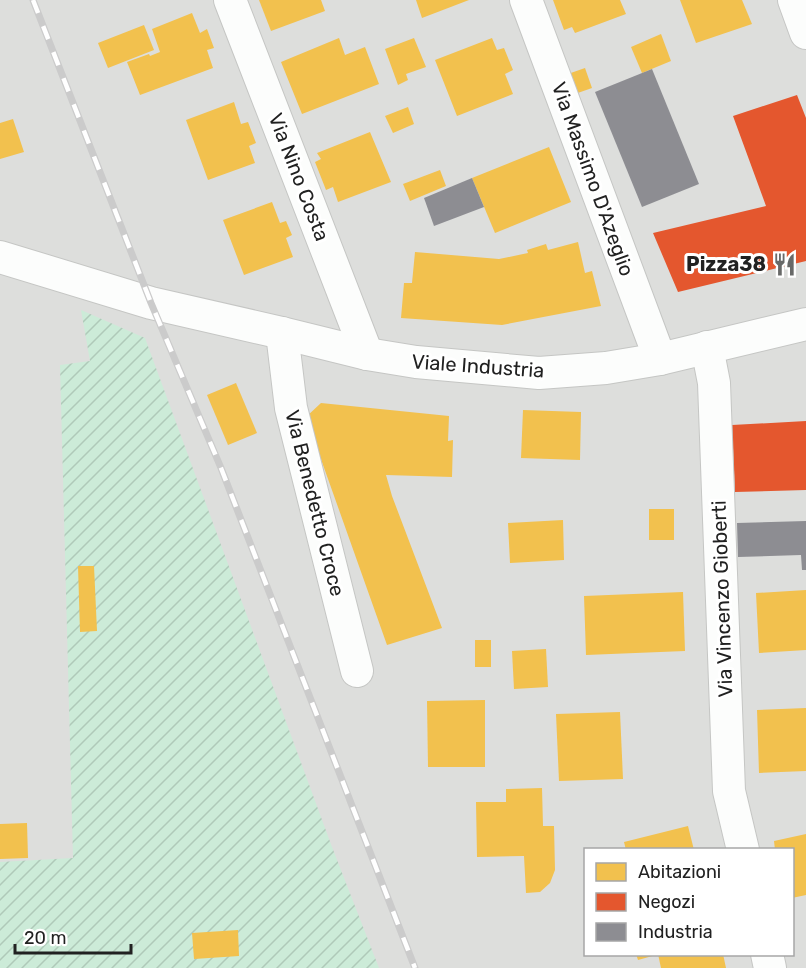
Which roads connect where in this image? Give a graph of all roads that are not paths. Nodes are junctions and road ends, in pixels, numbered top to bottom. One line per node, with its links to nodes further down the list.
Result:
1 (230, 0): 9 (street, Via Nino Costa)
2 (526, 0): 10 (street, Via Massimo D'Azeglio)
3 (794, 0): 4 (street)
4 (806, 33)
5 (0, 257): 7 (street, Viale Industria)
6 (806, 324): 8 (street, Viale Industria)
7 (282, 333): 9 (street, Viale Industria); 11 (street, Via Benedetto Croce)
8 (707, 347): 10 (street, Viale Industria); 12 (street, Via Vincenzo Gioberti)
9 (367, 354): 10 (street, Viale Industria)
10 (660, 359)
11 (357, 671)
12 (743, 848)

